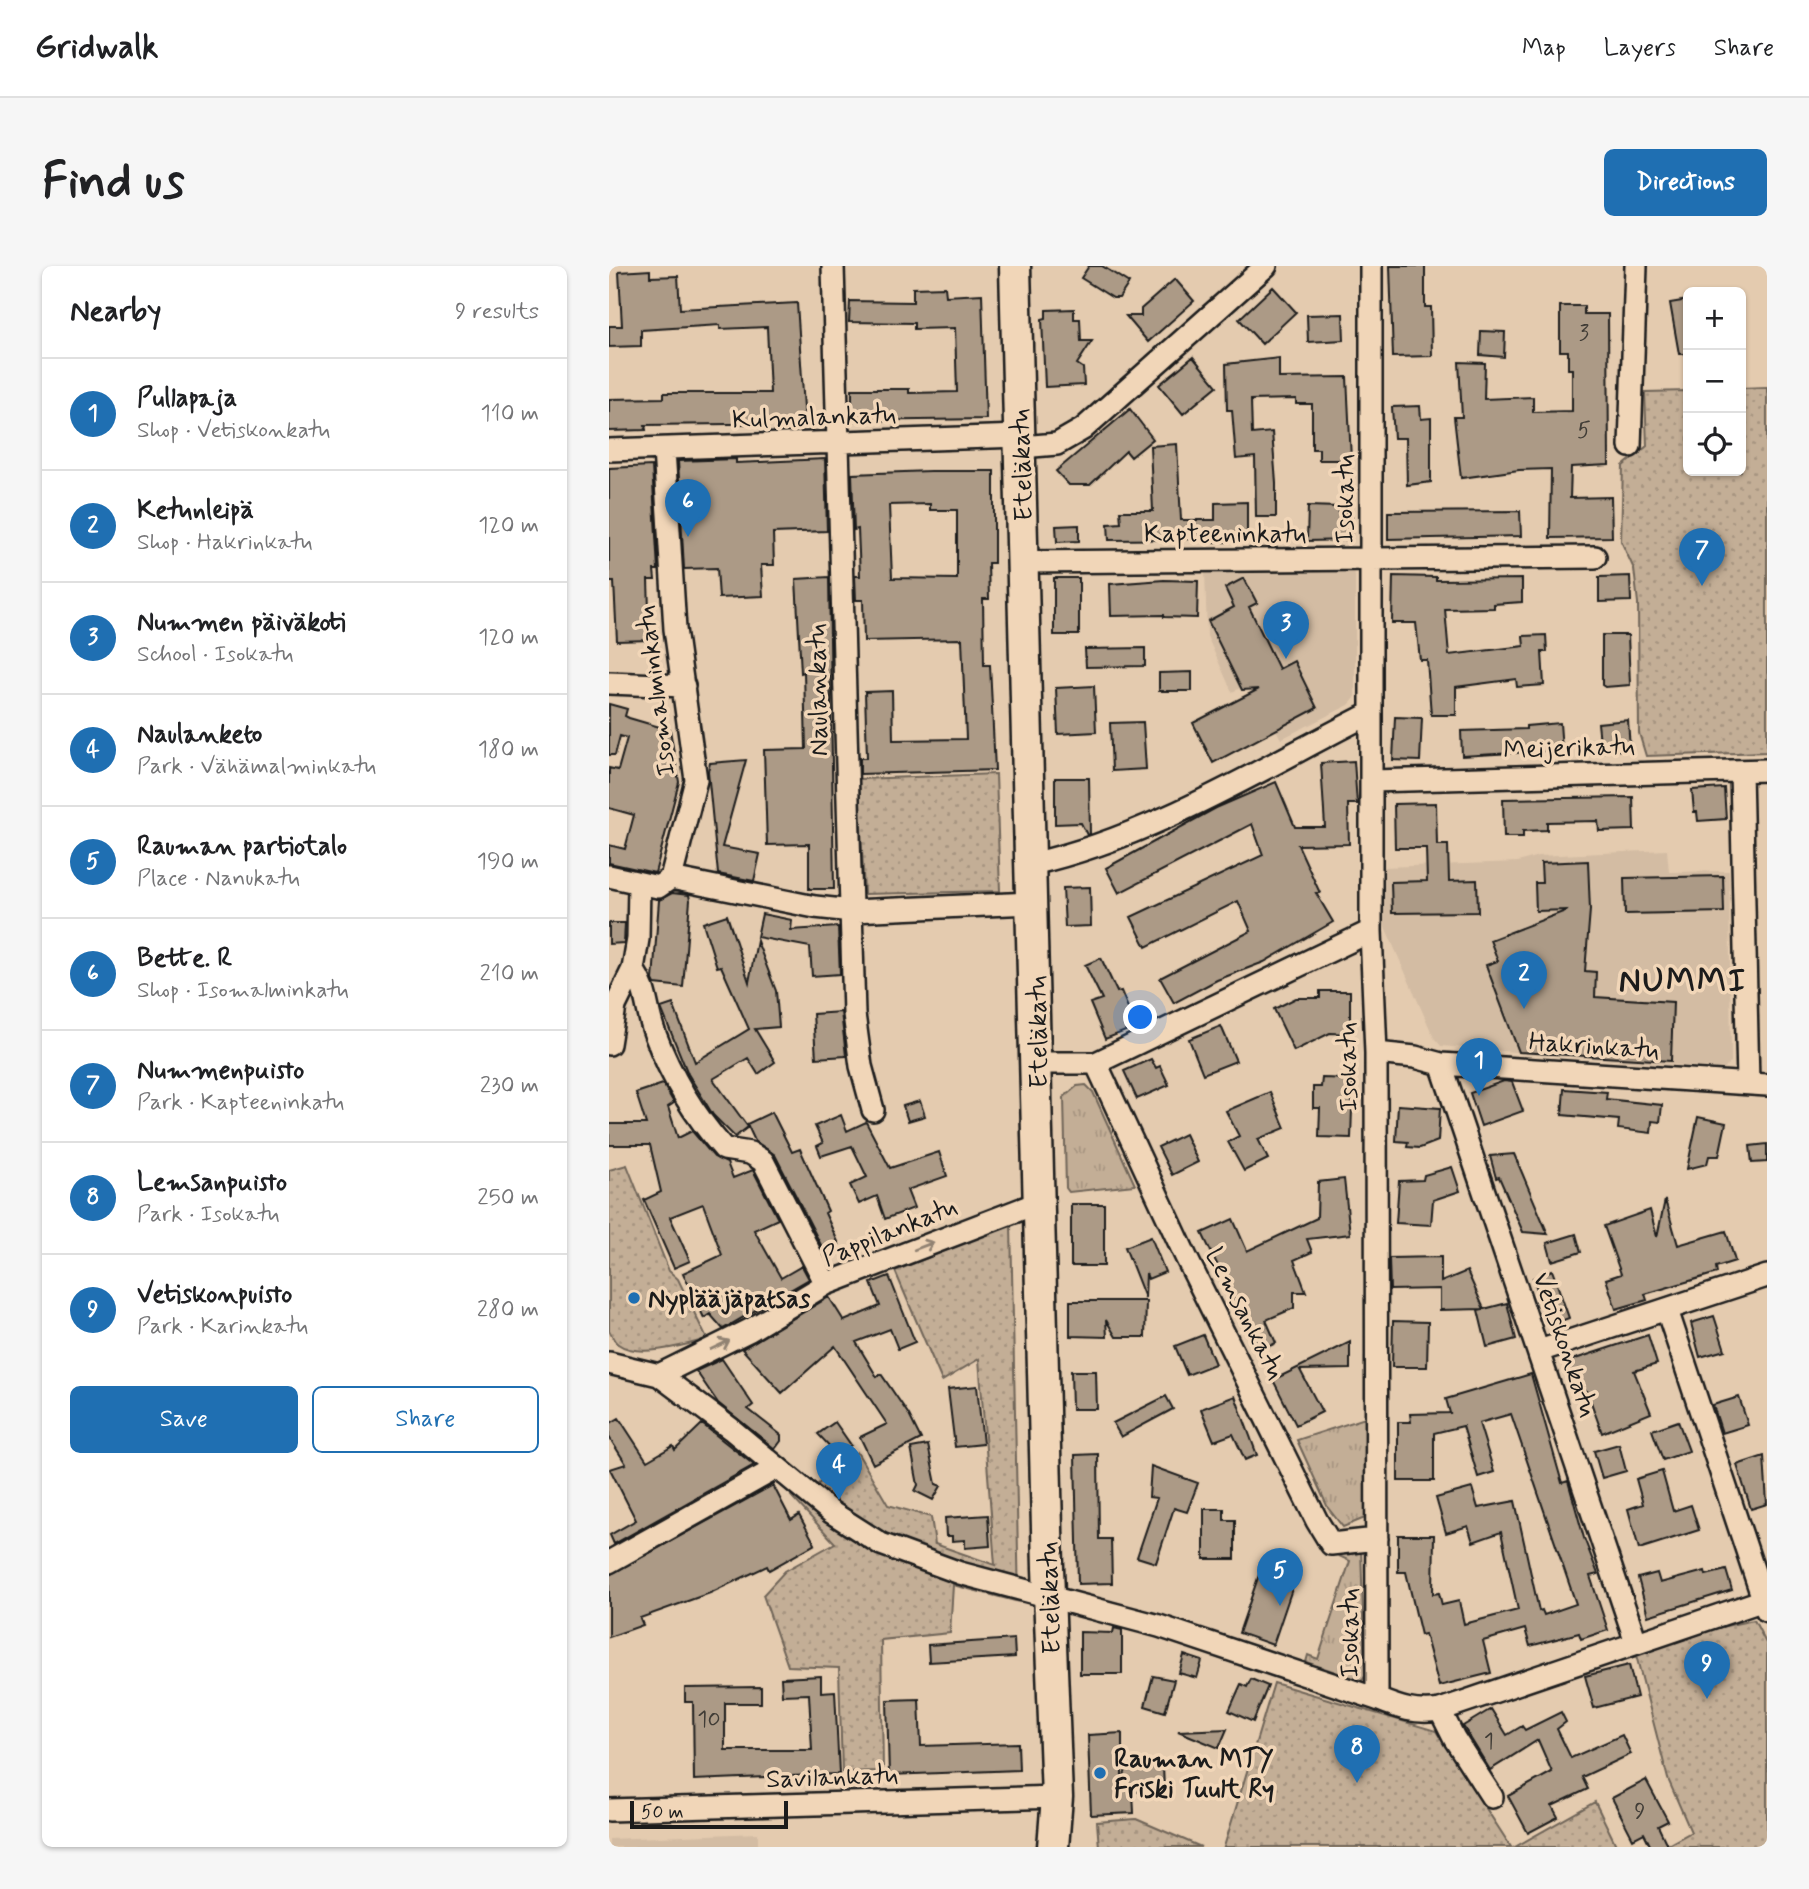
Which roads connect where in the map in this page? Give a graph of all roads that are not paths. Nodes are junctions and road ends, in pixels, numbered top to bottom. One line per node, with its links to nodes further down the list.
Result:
1 (834, 266): 7 (street, Naulankatu)
2 (1016, 266): 6 (main road, Eteläkatu)
3 (1371, 266): 12 (street, Isokatu)
4 (1636, 266): 8 (street)
5 (1262, 267): 6 (street, Kulmalankatu)
6 (1020, 441): 7 (street, Kulmalankatu); 13 (main road, Eteläkatu)
7 (840, 443): 9 (street, Kulmalankatu); 25 (street, Naulankatu)
8 (1630, 446)
9 (664, 449): 10 (street, Kulmalankatu); 15 (street, Isomalminkatu)
10 (609, 450)
11 (1595, 557): 12 (street, Kapteeninkatu)
12 (1372, 560): 13 (street, Kapteeninkatu); 16 (street, Isokatu)
13 (1023, 562): 20 (main road, Eteläkatu)
14 (609, 683): 15 (street)
15 (684, 686): 22 (street, Isomalminkatu)
16 (1371, 713): 19 (street, Isokatu); 20 (street)
17 (1767, 769): 18 (street, Meijerikatu)
18 (1741, 771): 19 (street, Meijerikatu); 33 (street)
19 (1372, 781): 26 (street, Isokatu)
20 (1032, 864): 24 (main road, Eteläkatu)
21 (609, 876): 23 (street)
22 (671, 878): 23 (street); 25 (street)
23 (639, 884): 27 (street)
24 (1034, 903): 25 (street); 30 (main road, Eteläkatu)
25 (852, 911): 34 (street, Naulankatu)
26 (1371, 931): 29 (street, Isokatu); 31 (street)
27 (633, 969): 28 (street); 37 (street)
28 (609, 1044)
29 (1376, 1053): 32 (street, Hakrinkatu); 43 (street, Isokatu)
30 (1037, 1063): 31 (street); 35 (main road, Eteläkatu)
31 (1095, 1063): 43 (street, Lemsankatu)
32 (1441, 1064): 33 (street, Hakrinkatu); 39 (street, Vetiskonkatu)
33 (1757, 1084)
34 (873, 1110)
35 (1028, 1207): 37 (street, Pappilankatu, one-way to 35); 45 (main road, Eteläkatu)
36 (1767, 1276): 38 (street)
37 (826, 1284): 41 (street, Pappilankatu, one-way to 37)
38 (1667, 1310): 39 (street); 46 (street)
39 (1539, 1351): 47 (street, Vetiskonkatu)
40 (610, 1360): 41 (street)
41 (659, 1375): 42 (street)
42 (775, 1469): 44 (street); 45 (street)
43 (1377, 1539): 48 (street, Isokatu)
44 (609, 1562)
45 (1049, 1597): 48 (street); 50 (main road, Eteläkatu)
46 (1766, 1603): 47 (street, Isokatu)
47 (1636, 1642): 49 (street, Isokatu)
48 (1377, 1699): 49 (street, Isokatu)
49 (1440, 1710): 51 (street)
50 (1057, 1797): 52 (street, Savilankatu); 53 (main road, Eteläkatu); 54 (main road, Eteläkatu)
51 (1492, 1797)
52 (609, 1810)
53 (1053, 1847)
54 (1068, 1847)

